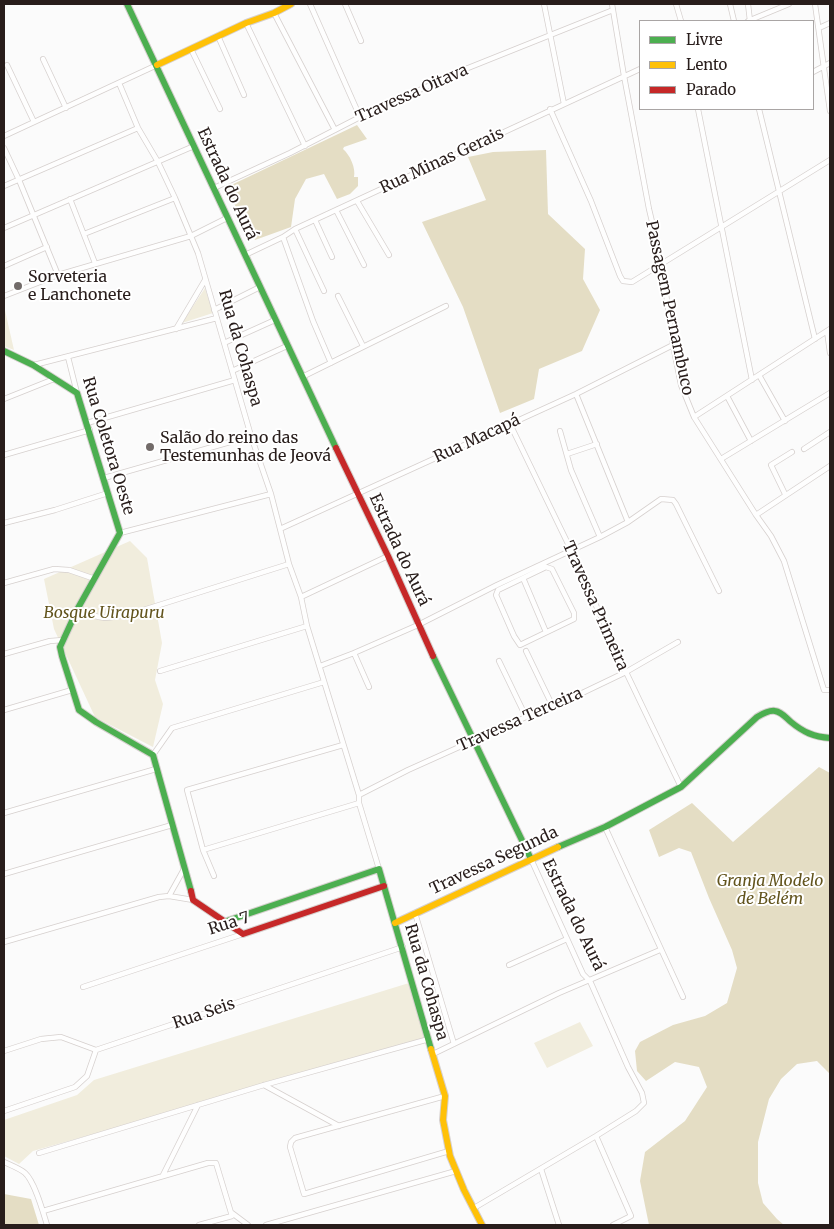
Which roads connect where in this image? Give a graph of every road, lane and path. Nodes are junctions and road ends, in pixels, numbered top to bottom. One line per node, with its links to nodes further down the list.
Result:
1 (128, 4): 28 (street, Estrada do Aurá)
2 (291, 4): 13 (street)
3 (310, 4): 42 (street)
4 (345, 4): 23 (street)
5 (544, 4): 21 (street)
6 (612, 4): 12 (street, Passagem Pernambuco)
7 (676, 4): 14 (street)
8 (730, 4): 15 (street)
9 (748, 4): 16 (street)
10 (789, 4): 17 (street)
11 (815, 4): 20 (street)
12 (614, 10): 21 (street, Travessa Oitava); 32 (street, Passagem Pernambuco)
13 (274, 14): 18 (street); 45 (street)
14 (681, 20)
15 (734, 20)
16 (749, 20)
17 (751, 20)
18 (246, 23): 22 (street); 48 (street)
19 (830, 23): 20 (street)
20 (819, 28): 29 (street)
21 (549, 35): 35 (street); 42 (street, Travessa Oitava)
22 (218, 36): 24 (street); 34 (street)
23 (361, 41)
24 (191, 49): 28 (street); 37 (street)
25 (43, 59): 36 (street)
26 (830, 62): 29 (street)
27 (7, 65): 43 (street)
28 (157, 65): 33 (street); 47 (street, Estrada do Aurá)
29 (823, 66): 31 (street); 41 (street)
30 (639, 69): 32 (street, Rua Minas Gerais)
31 (814, 71)
32 (624, 76): 35 (street, Rua Minas Gerais); 74 (street, Passagem Pernambuco)
33 (119, 83): 36 (street); 44 (street, Rua da Cohaspa)
34 (244, 95)
35 (564, 104): 38 (street, Rua Minas Gerais)
36 (66, 108): 43 (street)
37 (220, 109)
38 (550, 110): 58 (street, Rua Minas Gerais); 74 (street)
39 (698, 110): 63 (street)
40 (758, 110): 55 (street)
41 (830, 111)
42 (360, 117): 45 (street, Travessa Oitava)
43 (34, 122): 46 (street)
44 (138, 128): 51 (street, Rua da Cohaspa); 52 (street)
45 (335, 130): 48 (street, Travessa Oitava)
46 (4, 136)
47 (194, 146): 51 (street); 54 (street, Estrada do Aurá)
48 (305, 146): 54 (street, Travessa Oitava)
49 (4, 148): 52 (street)
50 (830, 160): 55 (street)
51 (158, 162): 56 (street, Rua da Cohaspa); 57 (street)
52 (18, 180): 53 (street); 60 (street)
53 (4, 186)
54 (214, 188): 61 (street, Estrada do Aurá)
55 (778, 191): 63 (street); 89 (street)
56 (175, 198): 66 (street); 67 (street, Rua da Cohaspa)
57 (70, 199): 60 (street); 66 (street)
58 (357, 201): 59 (street, Rua Minas Gerais); 71 (street)
59 (336, 210): 62 (street, Rua Minas Gerais); 75 (street)
60 (33, 216): 64 (street); 69 (street)
61 (227, 218): 67 (street); 70 (street, Estrada do Aurá)
62 (315, 220): 65 (street, Rua Minas Gerais); 72 (street)
63 (722, 227): 74 (street); 104 (street)
64 (4, 228)
65 (295, 229): 68 (street, Rua Minas Gerais); 80 (street)
66 (84, 234): 73 (street)
67 (191, 236): 73 (street); 78 (street, Rua da Cohaspa)
68 (283, 237): 70 (street, Rua Minas Gerais); 97 (street)
69 (47, 247): 76 (street); 77 (street)
70 (245, 255): 79 (street, Estrada do Aurá)
71 (389, 255)
72 (332, 257)
73 (95, 263): 77 (street)
74 (662, 264): 91 (street, Passagem Pernambuco)
75 (364, 265)
76 (4, 266)
77 (58, 275): 81 (street)
78 (206, 280): 84 (street, Rua da Cohaspa); 87 (street)
79 (260, 287): 84 (street); 86 (street, Estrada do Aurá)
80 (324, 291)
81 (4, 296)
82 (338, 296): 93 (street)
83 (446, 306): 93 (street)
84 (214, 310): 85 (street, Rua da Cohaspa)
85 (216, 318): 87 (street); 90 (street, Rua da Cohaspa)
86 (275, 320): 90 (street); 92 (street, Estrada do Aurá)
87 (176, 329): 96 (street)
88 (829, 330): 89 (street); 95 (street)
89 (815, 339): 100 (street)
90 (224, 343): 99 (street, Rua da Cohaspa)
91 (673, 345): 107 (street, Rua Macapá); 110 (street, Passagem Pernambuco)
92 (287, 346): 99 (street); 101 (street, Estrada do Aurá)
93 (363, 346): 97 (street)
94 (4, 351): 98 (street)
95 (830, 353)
96 (68, 357): 98 (street); 105 (street, Rua Coletora Oeste)
97 (331, 363): 101 (street)
98 (33, 365): 102 (street)
99 (232, 371): 103 (street, Rua da Cohaspa)
100 (759, 375): 104 (street); 111 (street)
101 (302, 377): 129 (street, Estrada do Aurá)
102 (54, 379): 105 (street); 109 (street)
103 (235, 380): 112 (street); 117 (street, Rua da Cohaspa)
104 (752, 380): 108 (street)
105 (77, 393): 112 (street, Rua Coletora Oeste)
106 (830, 393): 111 (street)
107 (576, 394): 113 (street, Rua Macapá); 119 (street)
108 (727, 396): 110 (street); 118 (street)
109 (4, 399)
110 (694, 417): 124 (street, Passagem Pernambuco)
111 (784, 421): 118 (street)
112 (87, 423): 114 (street, Rua Coletora Oeste)
113 (510, 424): 129 (street, Rua Macapá); 137 (street, Travessa Primeira)
114 (90, 430): 123 (street); 126 (street, Rua Coletora Oeste)
115 (560, 432): 122 (street)
116 (830, 432): 120 (street)
117 (251, 436): 126 (street); 128 (street, Rua da Cohaspa)
118 (751, 441): 124 (street)
119 (598, 444): 122 (street); 132 (street)
120 (804, 449)
121 (792, 452): 130 (street)
122 (567, 454): 136 (street)
123 (4, 455)
124 (721, 459): 131 (street, Passagem Pernambuco)
125 (830, 466): 130 (street)
126 (104, 478): 127 (street, Rua Coletora Oeste)
127 (108, 493): 133 (street); 135 (street, Rua Coletora Oeste)
128 (271, 494): 134 (street, Rua da Cohaspa); 135 (street)
129 (358, 494): 134 (street, Rua Macapá); 138 (street, Estrada do Aurá)
130 (785, 494): 131 (street)
131 (756, 515): 162 (street, Passagem Pernambuco)
132 (628, 522): 136 (street); 144 (street)
133 (4, 523)
134 (280, 529): 139 (street, Rua da Cohaspa)
135 (120, 533): 141 (street, Rua Coletora Oeste)
136 (600, 537): 137 (street)
137 (571, 550): 143 (street); 158 (street, Travessa Primeira)
138 (388, 556): 145 (street); 147 (street, Estrada do Aurá)
139 (289, 564): 145 (street, Rua da Cohaspa); 146 (street)
140 (523, 578): 143 (street); 149 (street); 149 (street)
141 (95, 580): 142 (street); 146 (street, Rua Coletora Oeste)
142 (4, 583)
143 (497, 588): 147 (street); 149 (street)
144 (719, 591)
145 (301, 597): 148 (street, Rua da Cohaspa)
146 (78, 608): 150 (street, Rua Coletora Oeste)
147 (418, 624): 153 (street); 167 (street, Estrada do Aurá)
148 (307, 626): 156 (street, Rua da Cohaspa); 157 (street)
149 (546, 632)
150 (63, 640): 154 (street); 161 (street, Rua Coletora Oeste)
151 (678, 642): 158 (street, Travessa Terceira)
152 (526, 651): 163 (street)
153 (354, 653): 156 (street); 160 (street)
154 (4, 654)
155 (499, 661): 165 (street)
156 (320, 666): 159 (street, Rua da Cohaspa)
157 (160, 671)
158 (626, 672): 163 (street, Travessa Terceira); 171 (street, Travessa Primeira)
159 (324, 682): 168 (street, Rua da Cohaspa); 169 (street)
160 (369, 687)
161 (72, 690): 164 (street); 169 (street, Rua Coletora Oeste)
162 (830, 690)
163 (552, 706): 165 (street, Travessa Terceira)
164 (4, 710)
165 (526, 716): 167 (street, Travessa Terceira)
166 (830, 738): 171 (street, Travessa Segunda)
167 (474, 741): 172 (street, Travessa Terceira); 178 (street, Estrada do Aurá)
168 (343, 745): 172 (street, Rua da Cohaspa); 177 (street)
169 (153, 754): 170 (street)
170 (156, 768): 174 (street); 175 (street)
171 (681, 788): 176 (street, Travessa Segunda)
172 (359, 795): 173 (street, Rua da Cohaspa)
173 (359, 804): 177 (street); 180 (street, Rua da Cohaspa)
174 (4, 813)
175 (172, 825): 179 (street); 181 (street)
176 (605, 827): 178 (street, Travessa Segunda); 193 (street)
177 (203, 850): 182 (street)
178 (531, 859): 186 (street, Travessa Segunda); 190 (street, Estrada do Aurá)
179 (184, 869): 184 (street); 185 (street)
180 (379, 869): 183 (street, Rua da Cohaspa); 187 (street)
181 (4, 874)
182 (214, 876)
183 (384, 886): 188 (street, Rua da Cohaspa); 189 (street, Rua 7)
184 (169, 896): 185 (street); 191 (street)
185 (193, 900): 187 (street)
186 (415, 913): 188 (street, Travessa Segunda); 199 (street)
187 (224, 922): 189 (street)
188 (395, 923): 192 (street, Rua da Cohaspa)
189 (243, 934): 196 (street, Rua 7)
190 (567, 939): 194 (street); 195 (street, Estrada do Aurá)
191 (4, 942)
192 (403, 947): 198 (street, Rua da Cohaspa); 200 (street, Rua Seis)
193 (660, 950): 195 (street); 197 (street)
194 (509, 965)
195 (590, 981): 199 (street); 208 (street, Estrada do Aurá)
196 (83, 987)
197 (683, 997)
198 (429, 1039): 202 (street, Rua da Cohaspa); 203 (street)
199 (454, 1044): 202 (street)
200 (96, 1050): 201 (street); 206 (street)
201 (4, 1051)
202 (432, 1054): 204 (street, Rua da Cohaspa)
203 (264, 1086): 205 (street); 207 (street)
204 (445, 1096): 207 (street); 209 (street, Rua da Cohaspa)
205 (198, 1105): 210 (street); 214 (street)
206 (4, 1111)
207 (339, 1126): 209 (street)
208 (596, 1136): 212 (street); 225 (street)
209 (449, 1151): 213 (street, Rua da Cohaspa)
210 (38, 1153)
211 (4, 1162): 216 (street)
212 (541, 1169): 215 (street); 224 (street)
213 (456, 1171): 215 (street, Rua da Cohaspa); 218 (street)
214 (163, 1176): 216 (street); 217 (street)
215 (474, 1208): 223 (street, Rua da Cohaspa)
216 (43, 1211): 219 (street)
217 (231, 1212): 220 (street); 221 (street)
218 (282, 1223): 222 (street)
219 (47, 1225)
220 (199, 1225)
221 (248, 1225)
222 (266, 1225)
223 (479, 1225)
224 (558, 1225)
225 (613, 1225)

